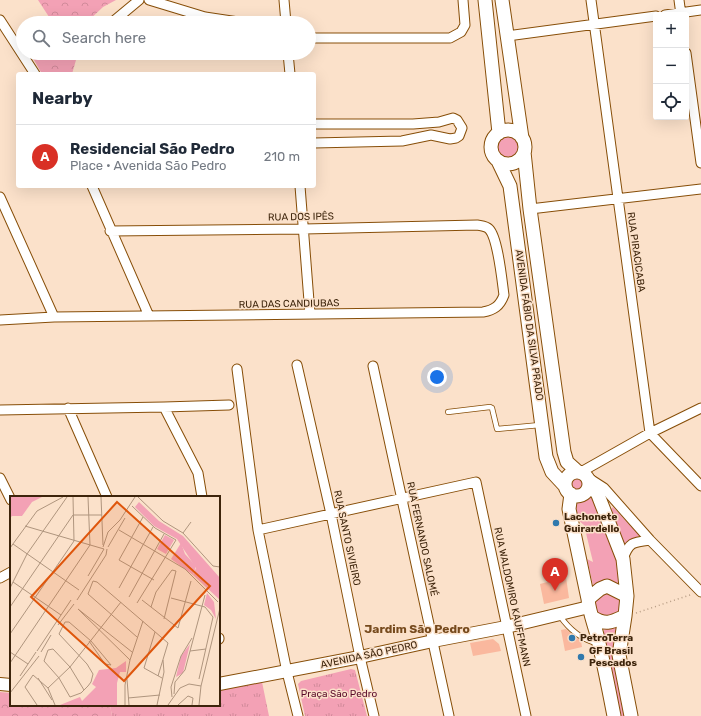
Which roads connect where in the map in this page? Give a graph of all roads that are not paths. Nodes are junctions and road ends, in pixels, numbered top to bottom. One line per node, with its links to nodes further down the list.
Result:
1 (139, 0): 12 (street)
2 (149, 0): 13 (street)
3 (284, 0): 14 (street)
4 (463, 0): 19 (street)
5 (485, 0): 27 (main road)
6 (502, 0): 18 (main road)
7 (591, 0): 17 (street, RUA PIRACICABA)
8 (679, 0): 10 (street)
9 (701, 10): 11 (street)
10 (681, 12)
11 (689, 12)
12 (123, 16)
13 (202, 16)
14 (285, 16)
15 (653, 16): 17 (street)
16 (0, 20): 20 (street)
17 (594, 24): 18 (street); 37 (street, RUA PIRACICABA)
18 (507, 36): 28 (main road)
19 (316, 38)
20 (16, 45)
21 (26, 60): 23 (street)
22 (289, 60): 24 (street)
23 (34, 72)
24 (290, 72)
25 (689, 75): 32 (street)
26 (316, 124): 29 (street)
27 (499, 133): 28 (main road); 31 (main road)
28 (522, 138): 30 (main road)
29 (316, 143)
30 (524, 152): 31 (main road); 38 (main road, AVENIDA FÁBIO DA SILVA PRADO)
31 (498, 160): 55 (main road, AVENIDA FÁBIO DA SILVA PRADO)
32 (701, 164)
33 (93, 188): 41 (street)
34 (300, 188): 39 (street)
35 (701, 189): 37 (street)
36 (0, 197): 44 (street)
37 (617, 200): 38 (street); 56 (street, RUA PIRACICABA)
38 (530, 209): 57 (main road, AVENIDA FÁBIO DA SILVA PRADO)
39 (304, 229): 40 (street, RUA DOS IPÊS); 41 (street, RUA DOS IPÊS); 42 (street)
40 (490, 230): 42 (street, RUA DAS CANDIUBAS)
41 (110, 231): 43 (street)
42 (310, 314): 43 (street, RUA DAS CANDIUBAS)
43 (149, 316): 44 (street, RUA DAS CANDIUBAS)
44 (54, 317): 45 (street, RUA DAS CANDIUBAS)
45 (0, 320)
46 (298, 365): 65 (street, RUA SANTO SIVIEIRO)
47 (373, 366): 64 (street, RUA FERNANDO SALOMÉ)
48 (237, 369): 66 (street)
49 (230, 405): 50 (street)
50 (164, 407): 51 (street); 62 (street)
51 (68, 408): 53 (street); 61 (street)
52 (701, 408): 56 (street)
53 (0, 410)
54 (448, 412): 55 (lane)
55 (542, 425): 60 (main road, AVENIDA FÁBIO DA SILVA PRADO)
56 (650, 433): 57 (street); 59 (street)
57 (584, 475): 60 (main road); 60 (main road); 67 (street); 68 (main road, AVENIDA FÁBIO DA SILVA PRADO)
58 (0, 478): 63 (street)
59 (701, 486)
60 (568, 490): 73 (main road)
61 (107, 496)
62 (202, 496)
63 (10, 498)
64 (402, 498): 65 (street); 76 (street, RUA WALDOMIRO KAUFFMANN); 77 (street, RUA FERNANDO SALOMÉ)
65 (331, 514): 66 (street); 79 (street, RUA SANTO SIVIEIRO)
66 (258, 530): 80 (street)
67 (650, 540): 68 (street); 71 (street)
68 (623, 559): 72 (main road, AVENIDA FÁBIO DA SILVA PRADO)
69 (10, 573): 70 (street)
70 (0, 578)
71 (701, 592)
72 (627, 596): 73 (main road); 75 (main road, AVENIDA FÁBIO DA SILVA PRADO)
73 (590, 608): 74 (street, AVENIDA SÃO PEDRO); 75 (main road); 78 (main road)
74 (559, 614): 76 (street, AVENIDA SÃO PEDRO); 78 (lane)
75 (626, 616): 89 (main road, AVENIDA FÁBIO DA SILVA PRADO)
76 (506, 627): 77 (street, AVENIDA SÃO PEDRO); 87 (street, RUA WALDOMIRO KAUFFMANN)
77 (433, 641): 79 (street, AVENIDA SÃO PEDRO); 86 (street, RUA FERNANDO SALOMÉ)
78 (599, 643): 88 (main road)
79 (360, 658): 80 (street, AVENIDA SÃO PEDRO); 85 (street, RUA SANTO SIVIEIRO)
80 (287, 672): 82 (street, AVENIDA SÃO PEDRO); 84 (street)
81 (0, 684): 83 (street)
82 (220, 684)
83 (10, 685)
84 (298, 716)
85 (374, 716)
86 (449, 716)
87 (526, 716)
88 (614, 716)
89 (631, 716)

